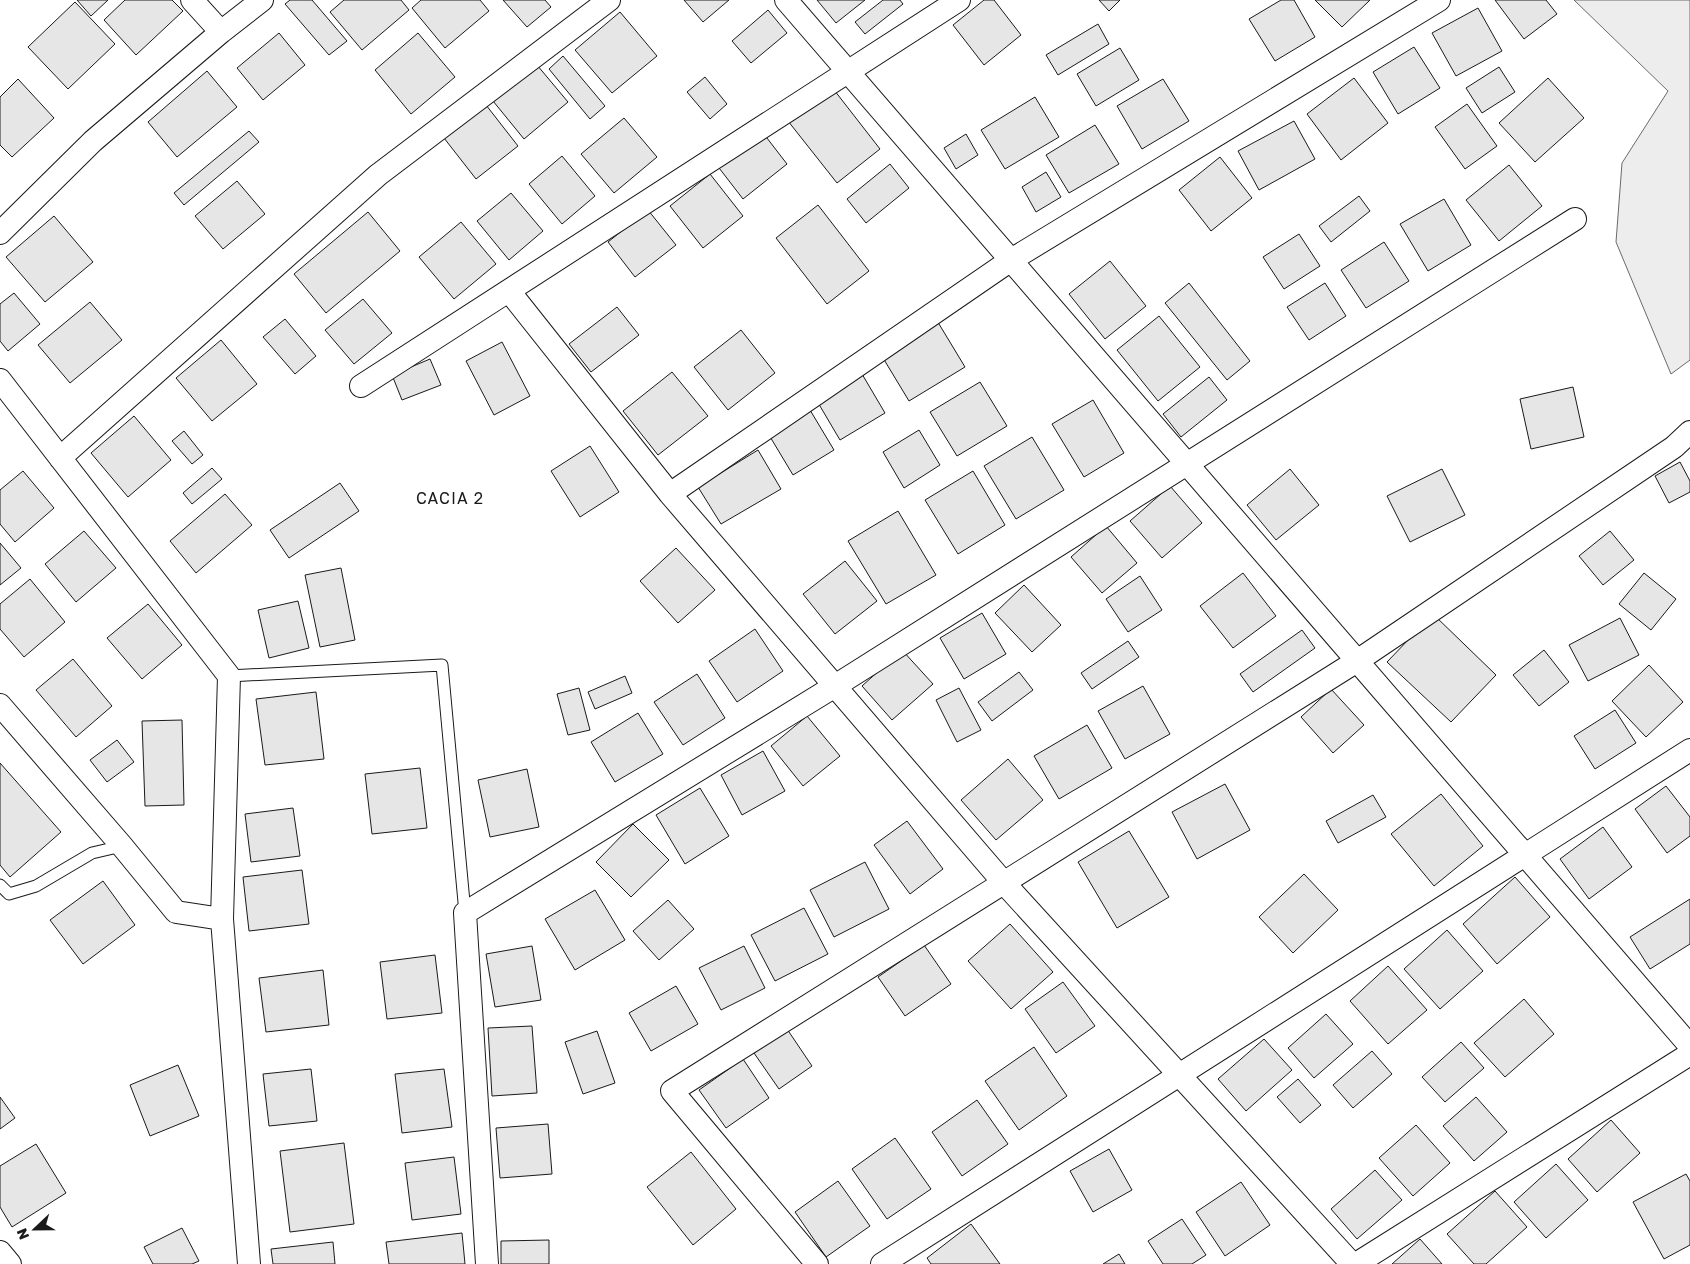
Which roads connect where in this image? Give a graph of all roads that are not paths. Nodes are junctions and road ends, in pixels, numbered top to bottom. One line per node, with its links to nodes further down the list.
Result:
1 (192, 0): 7 (street)
2 (262, 0): 7 (street)
3 (609, 0): 16 (street)
4 (786, 0): 8 (street)
5 (959, 0): 8 (street)
6 (1438, 0): 11 (street)
7 (221, 32): 10 (street)
8 (848, 72): 11 (street); 12 (street)
9 (1575, 219): 17 (street)
10 (0, 233)
11 (1011, 260): 17 (street); 18 (street)
12 (509, 291): 14 (street); 18 (street)
13 (0, 380): 16 (street)
14 (361, 386)
15 (1690, 432): 19 (street)
16 (60, 458): 20 (street)
17 (1187, 464): 19 (street); 21 (street)
18 (670, 494): 21 (street)
19 (1357, 661): 25 (street); 26 (street)
20 (229, 676): 28 (lane); 29 (street)
21 (835, 686): 26 (street); 28 (street)
22 (0, 705): 24 (street)
23 (1690, 750): 25 (street)
24 (122, 846): 27 (lane); 29 (street)
25 (1525, 855): 30 (street); 32 (street)
26 (1004, 883): 32 (street); 37 (street)
27 (0, 884)
28 (465, 913): 36 (street)
29 (222, 919): 35 (street)
30 (1690, 1046)
31 (1690, 1054): 40 (street)
32 (1180, 1075): 38 (street); 39 (street)
33 (0, 1252): 34 (street)
34 (10, 1264)
35 (249, 1264)
36 (487, 1264)
37 (816, 1264)
38 (882, 1264)
39 (1352, 1264)
40 (1356, 1264)

